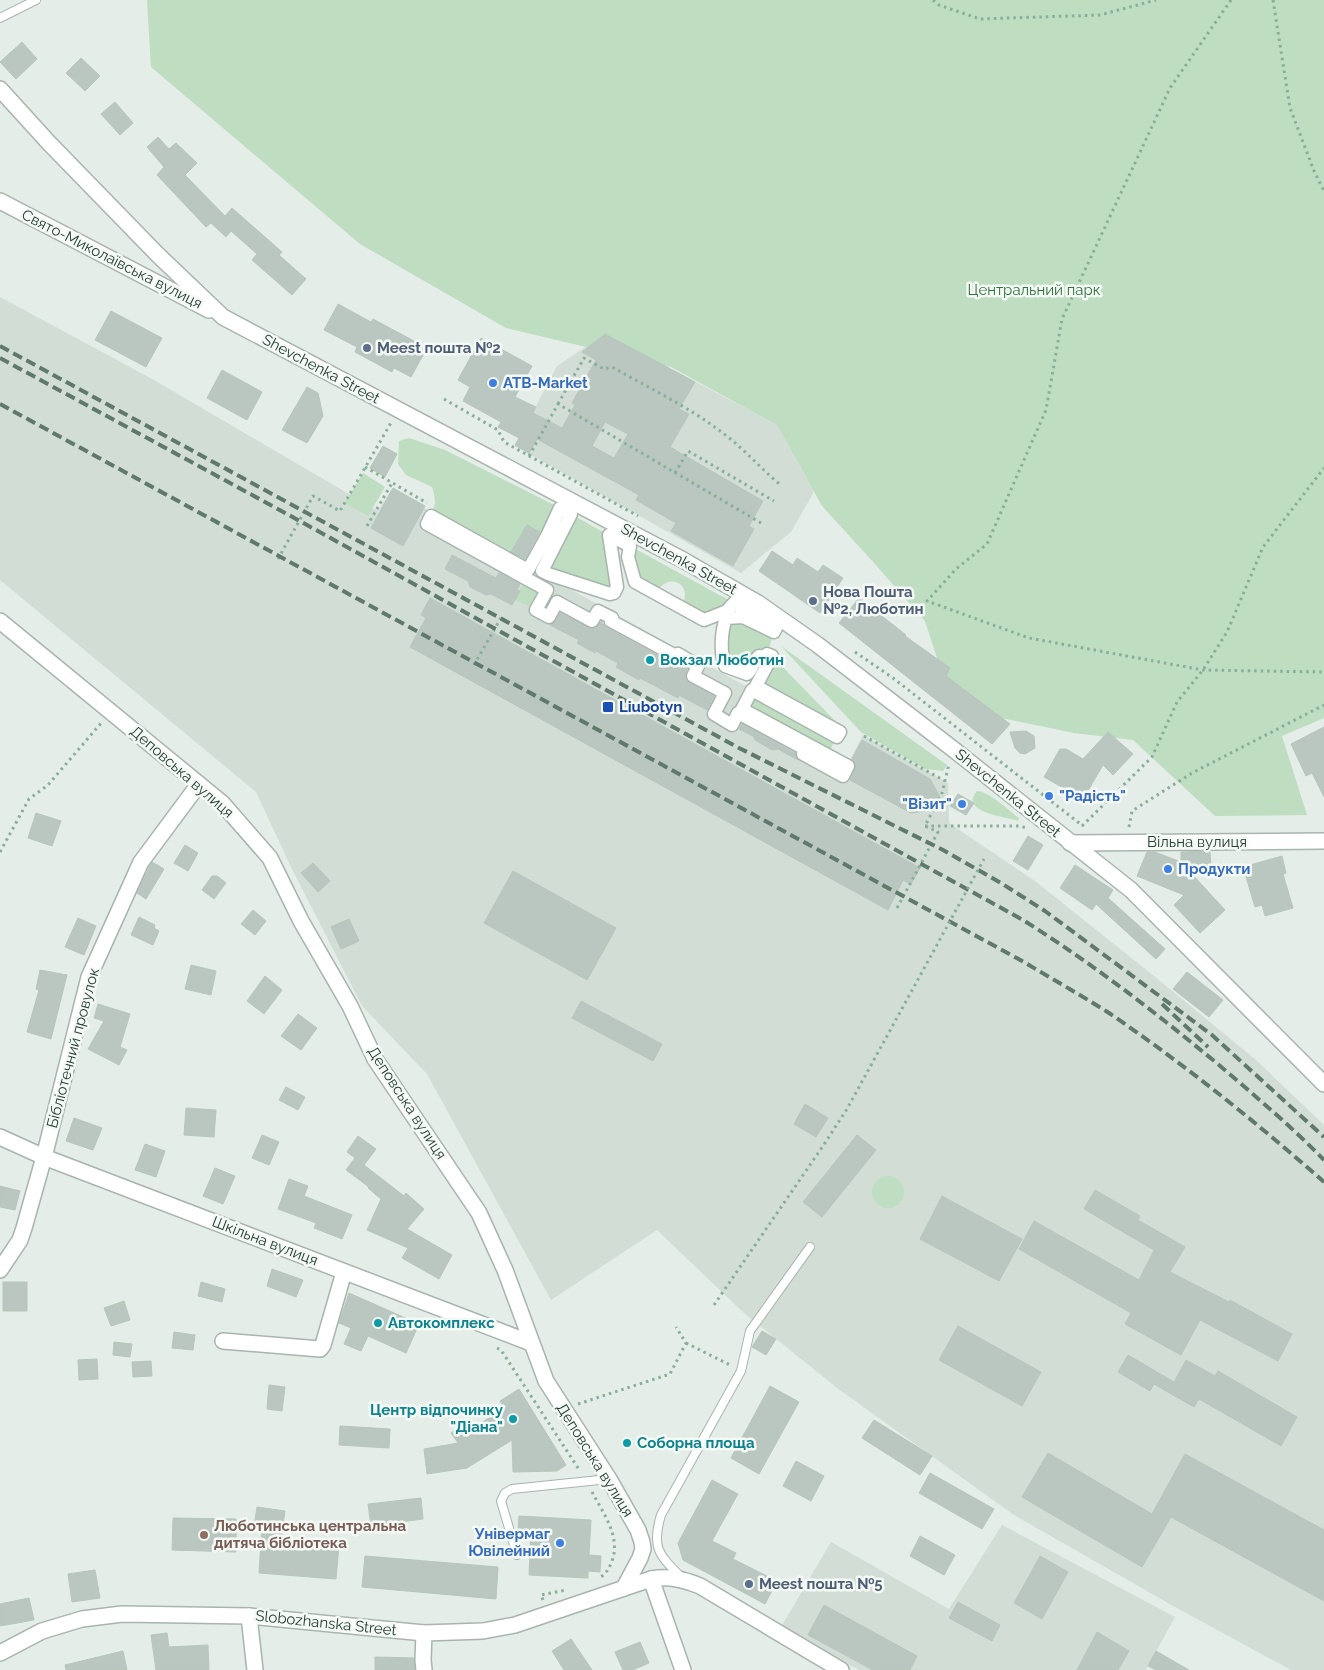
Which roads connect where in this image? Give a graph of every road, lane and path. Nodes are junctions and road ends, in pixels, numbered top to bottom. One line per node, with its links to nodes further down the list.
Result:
1 (36, 0): 6 (lane)
2 (933, 0): 3 (path)
3 (1156, 0)
4 (1231, 0): 27 (path)
5 (1272, 0): 8 (path)
6 (0, 18)
7 (0, 89): 10 (street, Shevchenka Street)
8 (1324, 191)
9 (0, 201): 10 (street, Свято-Миколаївська вулиця)
10 (223, 317): 12 (street, Shevchenka Street)
11 (558, 404): 15 (path); 16 (path); 18 (path)
12 (398, 410): 13 (path); 15 (street, Shevchenka Street)
13 (365, 467): 17 (path); 23 (path)
14 (1324, 468): 27 (path)
15 (519, 473): 32 (street, Shevchenka Street)
16 (675, 473): 19 (path); 21 (path)
17 (392, 483): 20 (path); 22 (path)
18 (782, 486)
19 (774, 501)
20 (429, 520): 20 (street)
21 (761, 523)
22 (368, 526)
23 (278, 559)
24 (502, 616): 26 (path)
25 (0, 621): 30 (street, Деповська вулиця)
26 (474, 665)
27 (1203, 670): 28 (path); 39 (path)
28 (1324, 672)
29 (1324, 706): 38 (path)
30 (110, 712): 34 (street, Деповська вулиця); 40 (path)
31 (864, 736): 33 (path)
32 (953, 749): 33 (path); 39 (street, Shevchenka Street)
33 (945, 781): 35 (path)
34 (199, 784): 45 (street, Бібліотечний провулок); 54 (street, Деповська вулиця)
35 (925, 826): 36 (path); 42 (path)
36 (1028, 829)
37 (1324, 841): 38 (street, Вільна вулиця)
38 (1127, 842): 39 (street, Вільна вулиця)
39 (1070, 843): 43 (street, Shevchenka Street)
40 (0, 852)
41 (984, 859): 49 (path, bridge)
42 (897, 908)
43 (1324, 1084)
44 (0, 1137): 45 (street, Шкільна вулиця)
45 (44, 1157): 47 (street, Бібліотечний провулок); 48 (street, Шкільна вулиця)
46 (810, 1247): 55 (lane)
47 (0, 1270)
48 (344, 1272): 51 (street); 54 (street, Шкільна вулиця)
49 (714, 1305)
50 (676, 1327): 52 (path)
51 (223, 1341)
52 (686, 1343): 55 (path); 56 (path)
53 (493, 1344): 58 (path)
54 (531, 1344): 56 (street, Деповська вулиця)
55 (740, 1371): 61 (lane)
56 (564, 1409): 57 (street, Деповська вулиця)
57 (609, 1478): 58 (lane); 63 (street, Деповська вулиця)
58 (586, 1481): 59 (lane); 62 (path)
59 (517, 1555)
60 (651, 1579): 61 (street); 63 (street, Slobozhanska Street); 71 (street)
61 (683, 1579): 72 (street)
62 (597, 1580)
63 (624, 1588): 67 (street, Slobozhanska Street)
64 (570, 1589): 65 (path)
65 (541, 1595)
66 (249, 1616): 67 (street, Slobozhanska Street); 68 (street, Slobozhanska Street); 69 (street)
67 (424, 1633): 70 (street)
68 (0, 1653)
69 (255, 1670)
70 (424, 1670)
71 (683, 1670)
72 (841, 1670)

